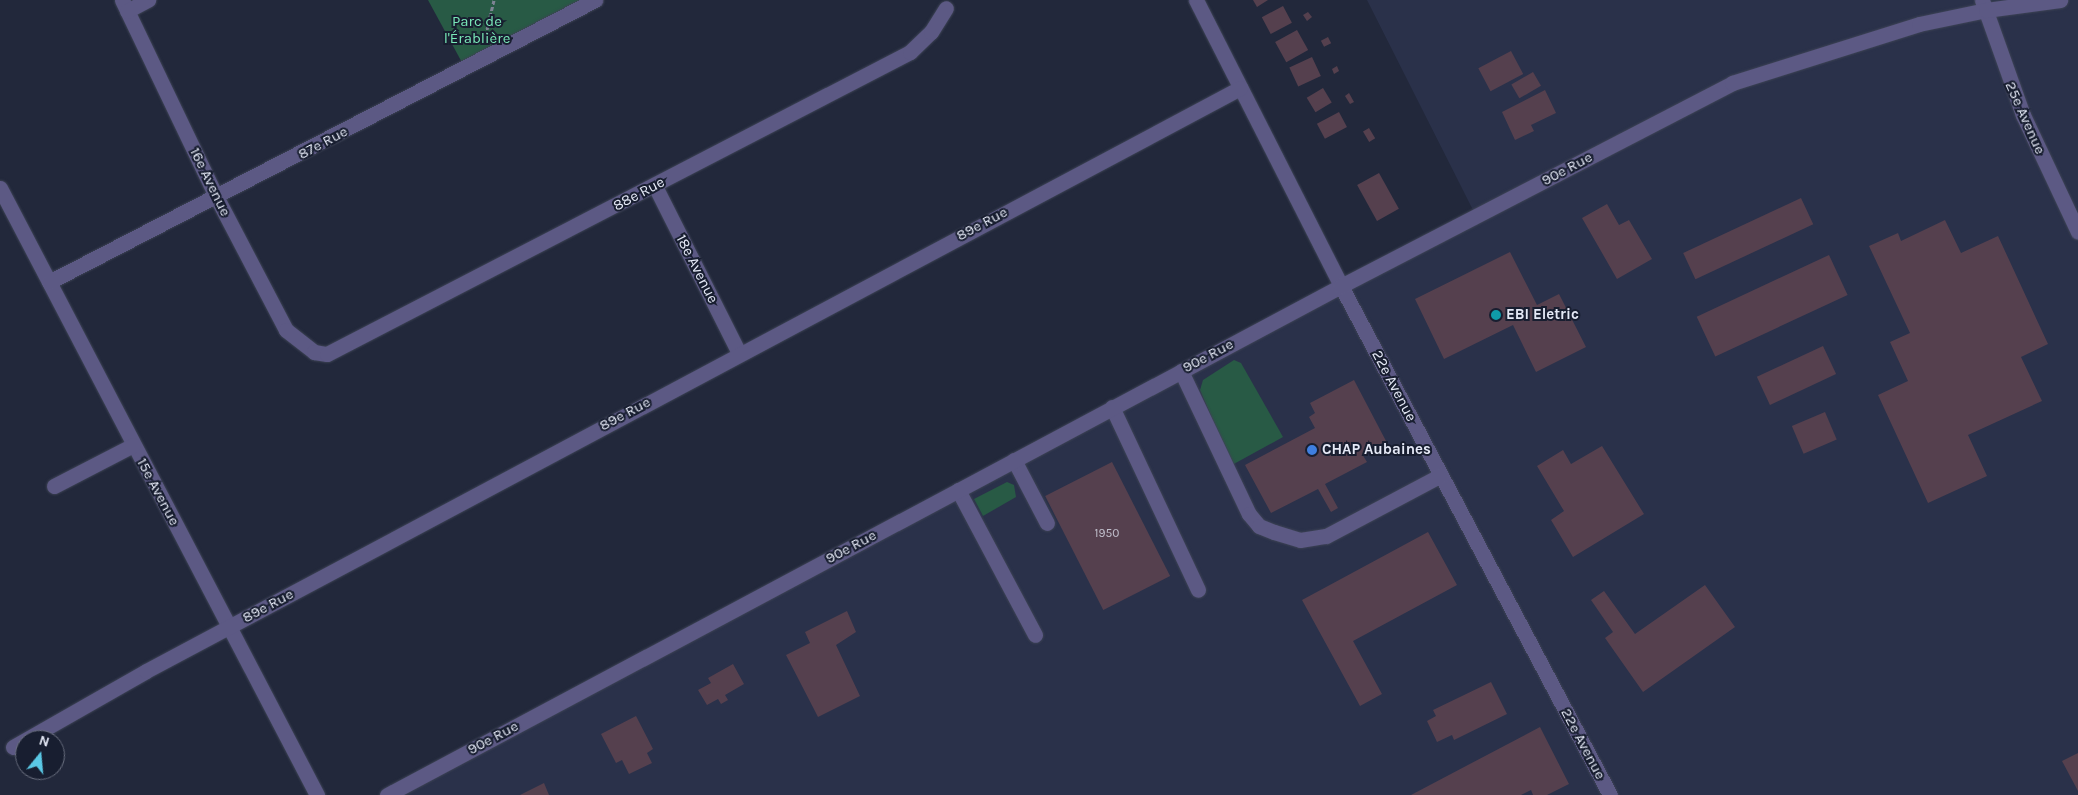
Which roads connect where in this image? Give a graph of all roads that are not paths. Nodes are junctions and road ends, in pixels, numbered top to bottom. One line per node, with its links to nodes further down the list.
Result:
1 (148, 0): 5 (street)
2 (596, 0): 11 (street, 87e Rue)
3 (1196, 0): 8 (street, 22e Avenue)
4 (2060, 0): 6 (street, 90e Rue)
5 (124, 5): 11 (street, 16e Avenue)
6 (1984, 5): 12 (street, 25e Avenue); 14 (street, 90e Rue)
7 (946, 8): 9 (street, 88e Rue)
8 (1240, 88): 14 (street, 22e Avenue); 16 (street, 89e Rue)
9 (655, 186): 15 (street, 88e Rue); 16 (street, 18e Avenue)
10 (0, 188): 13 (street, 15e Avenue)
11 (217, 198): 13 (street, 87e Rue); 15 (street, 16e Avenue)
12 (2078, 232)
13 (49, 282): 19 (street, 15e Avenue)
14 (1341, 286): 17 (street, 90e Rue); 21 (street, 22e Avenue)
15 (314, 352)
16 (739, 353): 26 (street, 89e Rue)
17 (1181, 371): 18 (street, 90e Rue); 21 (street)
18 (1112, 407): 20 (street, 90e Rue); 25 (street)
19 (133, 445): 22 (street); 26 (street, 15e Avenue)
20 (1014, 460): 23 (street, 90e Rue); 24 (street)
21 (1441, 475): 31 (street, 22e Avenue)
22 (54, 486)
23 (958, 490): 27 (street); 30 (street, 90e Rue)
24 (1047, 523)
25 (1198, 590)
26 (230, 626): 28 (street, 89e Rue); 29 (street, 15e Avenue)
27 (1035, 635)
28 (13, 747)
29 (317, 795)
30 (387, 795)
31 (1610, 795)

